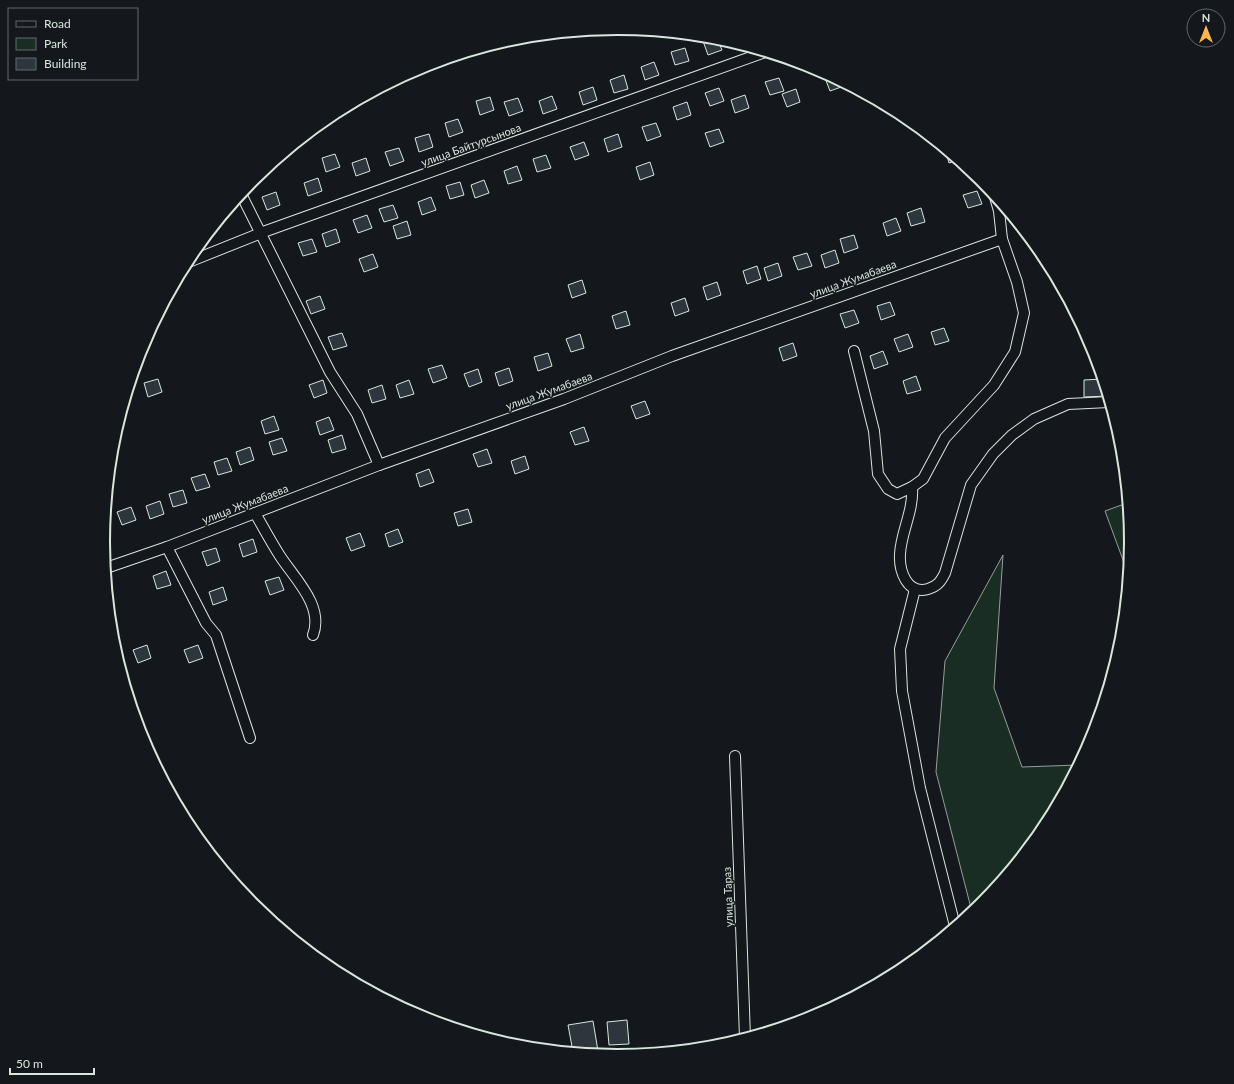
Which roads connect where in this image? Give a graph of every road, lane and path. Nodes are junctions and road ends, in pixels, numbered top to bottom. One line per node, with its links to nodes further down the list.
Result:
1 (757, 55): 4 (street, улица Байтурсынова)
2 (244, 199): 4 (street)
3 (998, 209): 5 (street)
4 (261, 233): 6 (street, улица Байтурсынова); 9 (street)
5 (1002, 239): 9 (street, улица Жумабаева); 10 (street)
6 (196, 259)
7 (854, 351): 10 (street)
8 (1104, 402): 14 (street)
9 (379, 465): 11 (street, улица Жумабаева)
10 (912, 487): 14 (street)
11 (255, 513): 12 (street, улица Жумабаева); 15 (street)
12 (167, 547): 13 (street, улица Жумабаева); 16 (street)
13 (111, 566)
14 (914, 589): 18 (street)
15 (313, 635)
16 (250, 738)
17 (735, 756): 19 (street, улица Тараз)
18 (954, 921)
19 (745, 1033)

